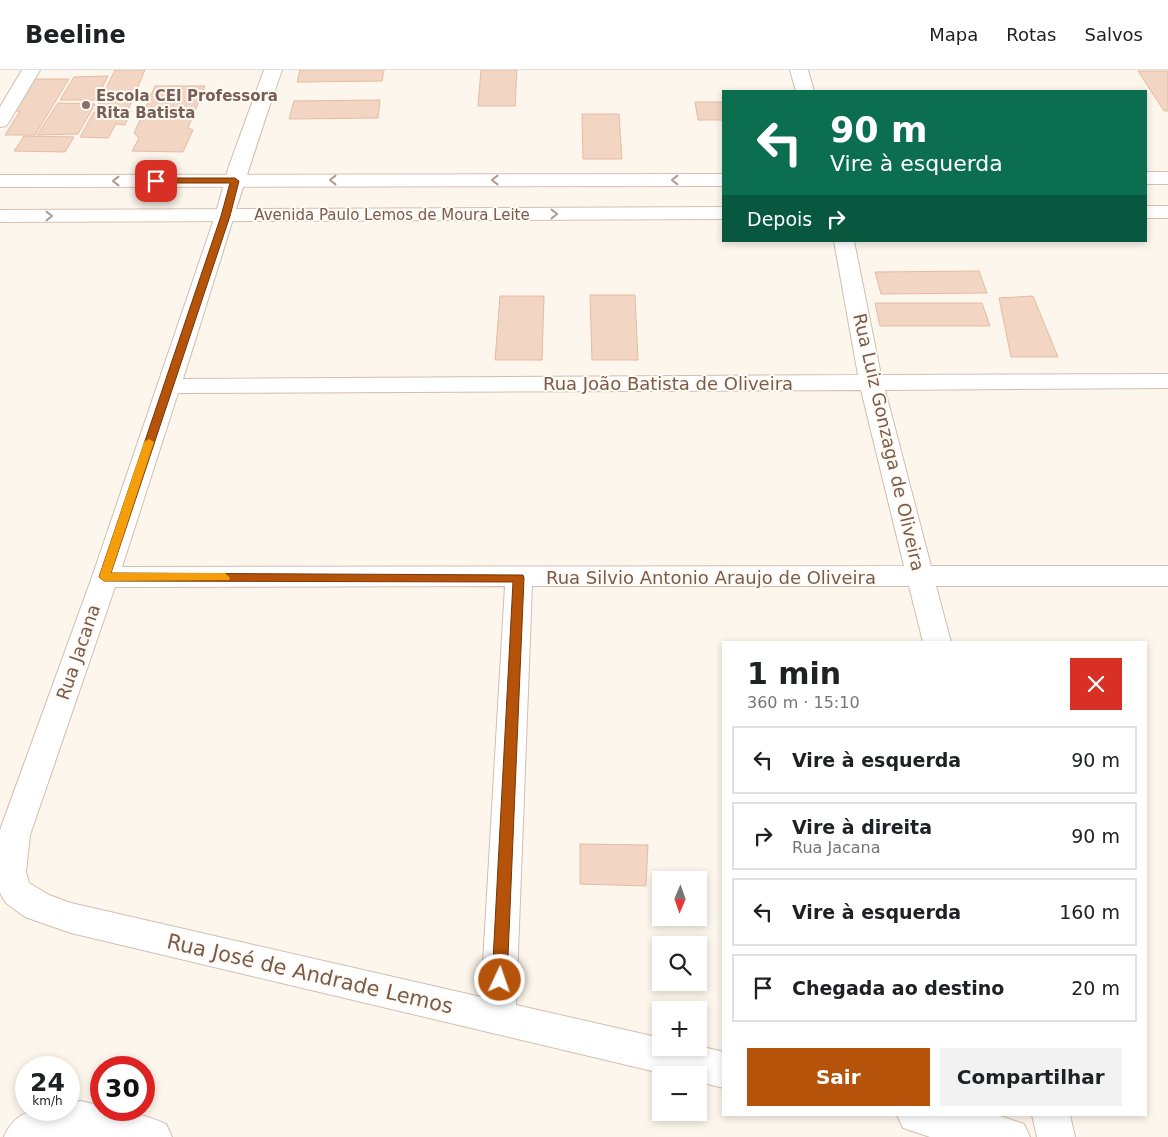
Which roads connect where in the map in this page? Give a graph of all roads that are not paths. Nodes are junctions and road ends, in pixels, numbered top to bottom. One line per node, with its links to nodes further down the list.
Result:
1 (31, 70): 5 (street)
2 (273, 70): 10 (street, Rua Jacana)
3 (799, 70): 4 (street)
4 (805, 90)
5 (0, 122)
6 (1147, 178): 7 (street)
7 (1168, 178)
8 (722, 180): 10 (street, Avenida Paulo Lemos de Moura Leite, one-way to 10)
9 (0, 181): 10 (street, Avenida Paulo Lemos de Moura Leite, one-way to 9)
10 (235, 181): 15 (street, Rua Jacana)
11 (1147, 212): 12 (street)
12 (1168, 212)
13 (722, 213): 15 (street, Avenida Paulo Lemos de Moura Leite, one-way to 13)
14 (0, 216): 15 (street, Avenida Paulo Lemos de Moura Leite, one-way to 15)
15 (226, 216): 19 (street, Rua Jacana)
16 (844, 242): 18 (street, Rua Luiz Gonzaga de Oliveira)
17 (1168, 381): 18 (street, Rua João Batista de Oliveira)
18 (871, 382): 19 (street, Rua João Batista de Oliveira); 20 (street, Rua Luiz Gonzaga de Oliveira)
19 (168, 386): 22 (street, Rua Jacana)
20 (920, 576): 21 (street, Rua Silvio Antonio Araujo de Oliveira); 23 (street, Rua Silvio Antonio Araujo de Oliveira); 24 (street, Rua Luiz Gonzaga de Oliveira)
21 (1168, 576)
22 (104, 577): 23 (street, Rua Silvio Antonio Araujo de Oliveira); 25 (street, Rua Jacana)
23 (519, 578): 26 (street)
24 (936, 641)
25 (71, 918): 26 (street, Rua José de Andrade Lemos)
26 (498, 1018): 27 (street, Rua José de Andrade Lemos)
27 (722, 1070)
28 (920, 1116): 32 (street)
29 (1051, 1116): 33 (street)
30 (23, 1137): 31 (street)
31 (153, 1137)
32 (1010, 1137)
33 (1056, 1137)

